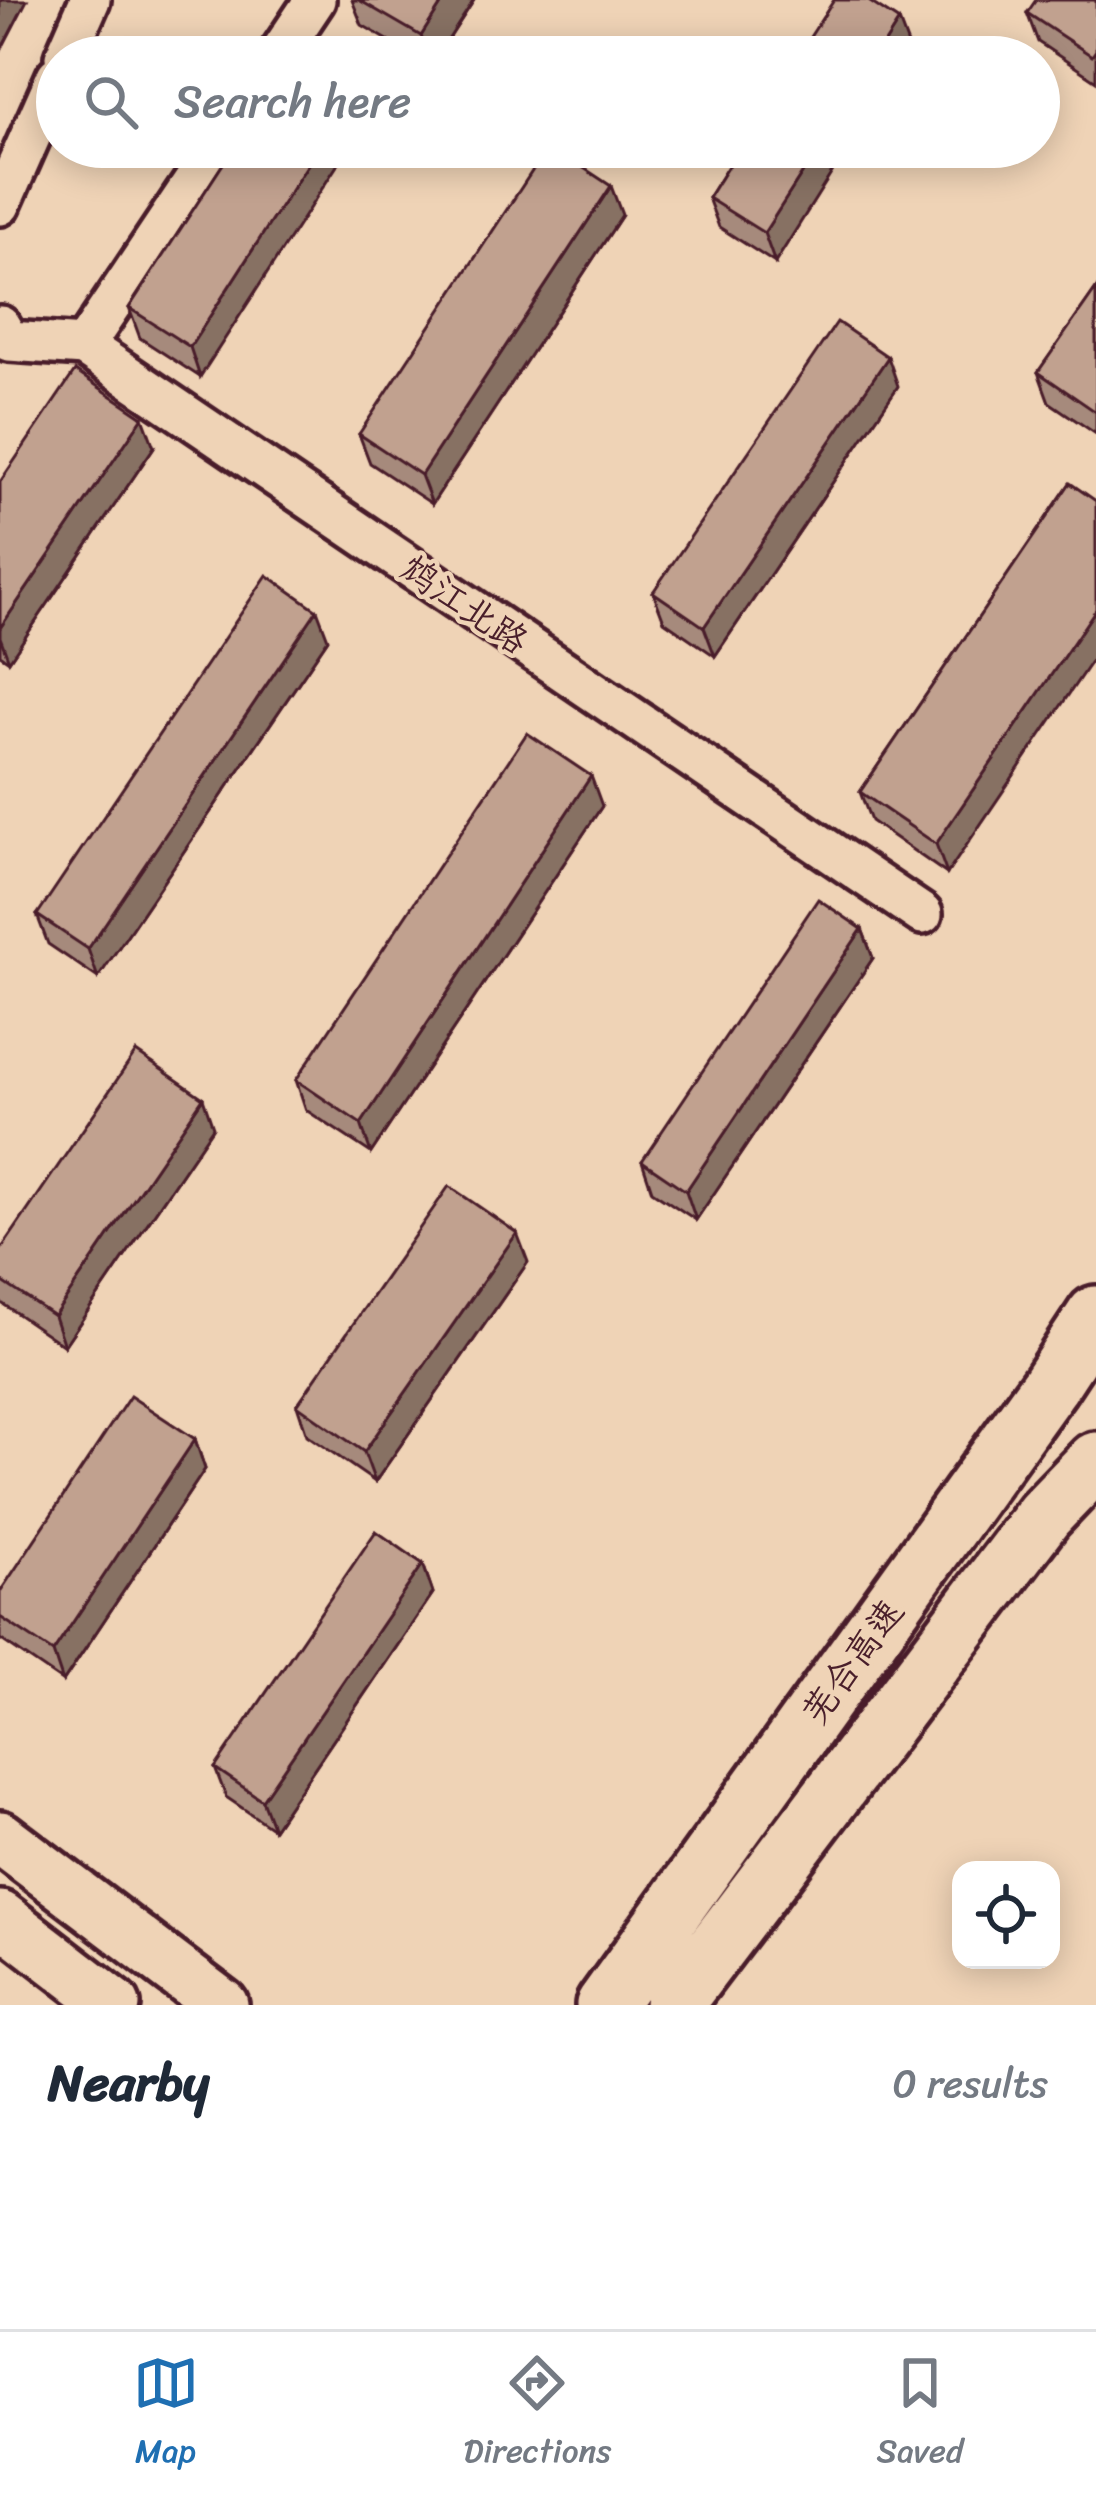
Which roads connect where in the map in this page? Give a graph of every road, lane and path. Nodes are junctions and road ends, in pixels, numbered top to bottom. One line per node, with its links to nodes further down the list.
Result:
1 (90, 0): 3 (street)
2 (315, 0): 4 (street)
3 (74, 36)
4 (291, 36)
5 (36, 124): 7 (street)
6 (203, 168): 9 (street)
7 (0, 205)
8 (3, 340): 9 (street)
9 (84, 346): 10 (street, 鸩江北路)
10 (922, 914)
11 (1096, 1315): 17 (highway, 芜合高速)
12 (1096, 1460): 18 (highway, 芜合高速)
13 (0, 1837): 16 (main road)
14 (0, 1917): 15 (main road)
15 (114, 2005)
16 (222, 2005)
17 (605, 2005)
18 (673, 2005)

